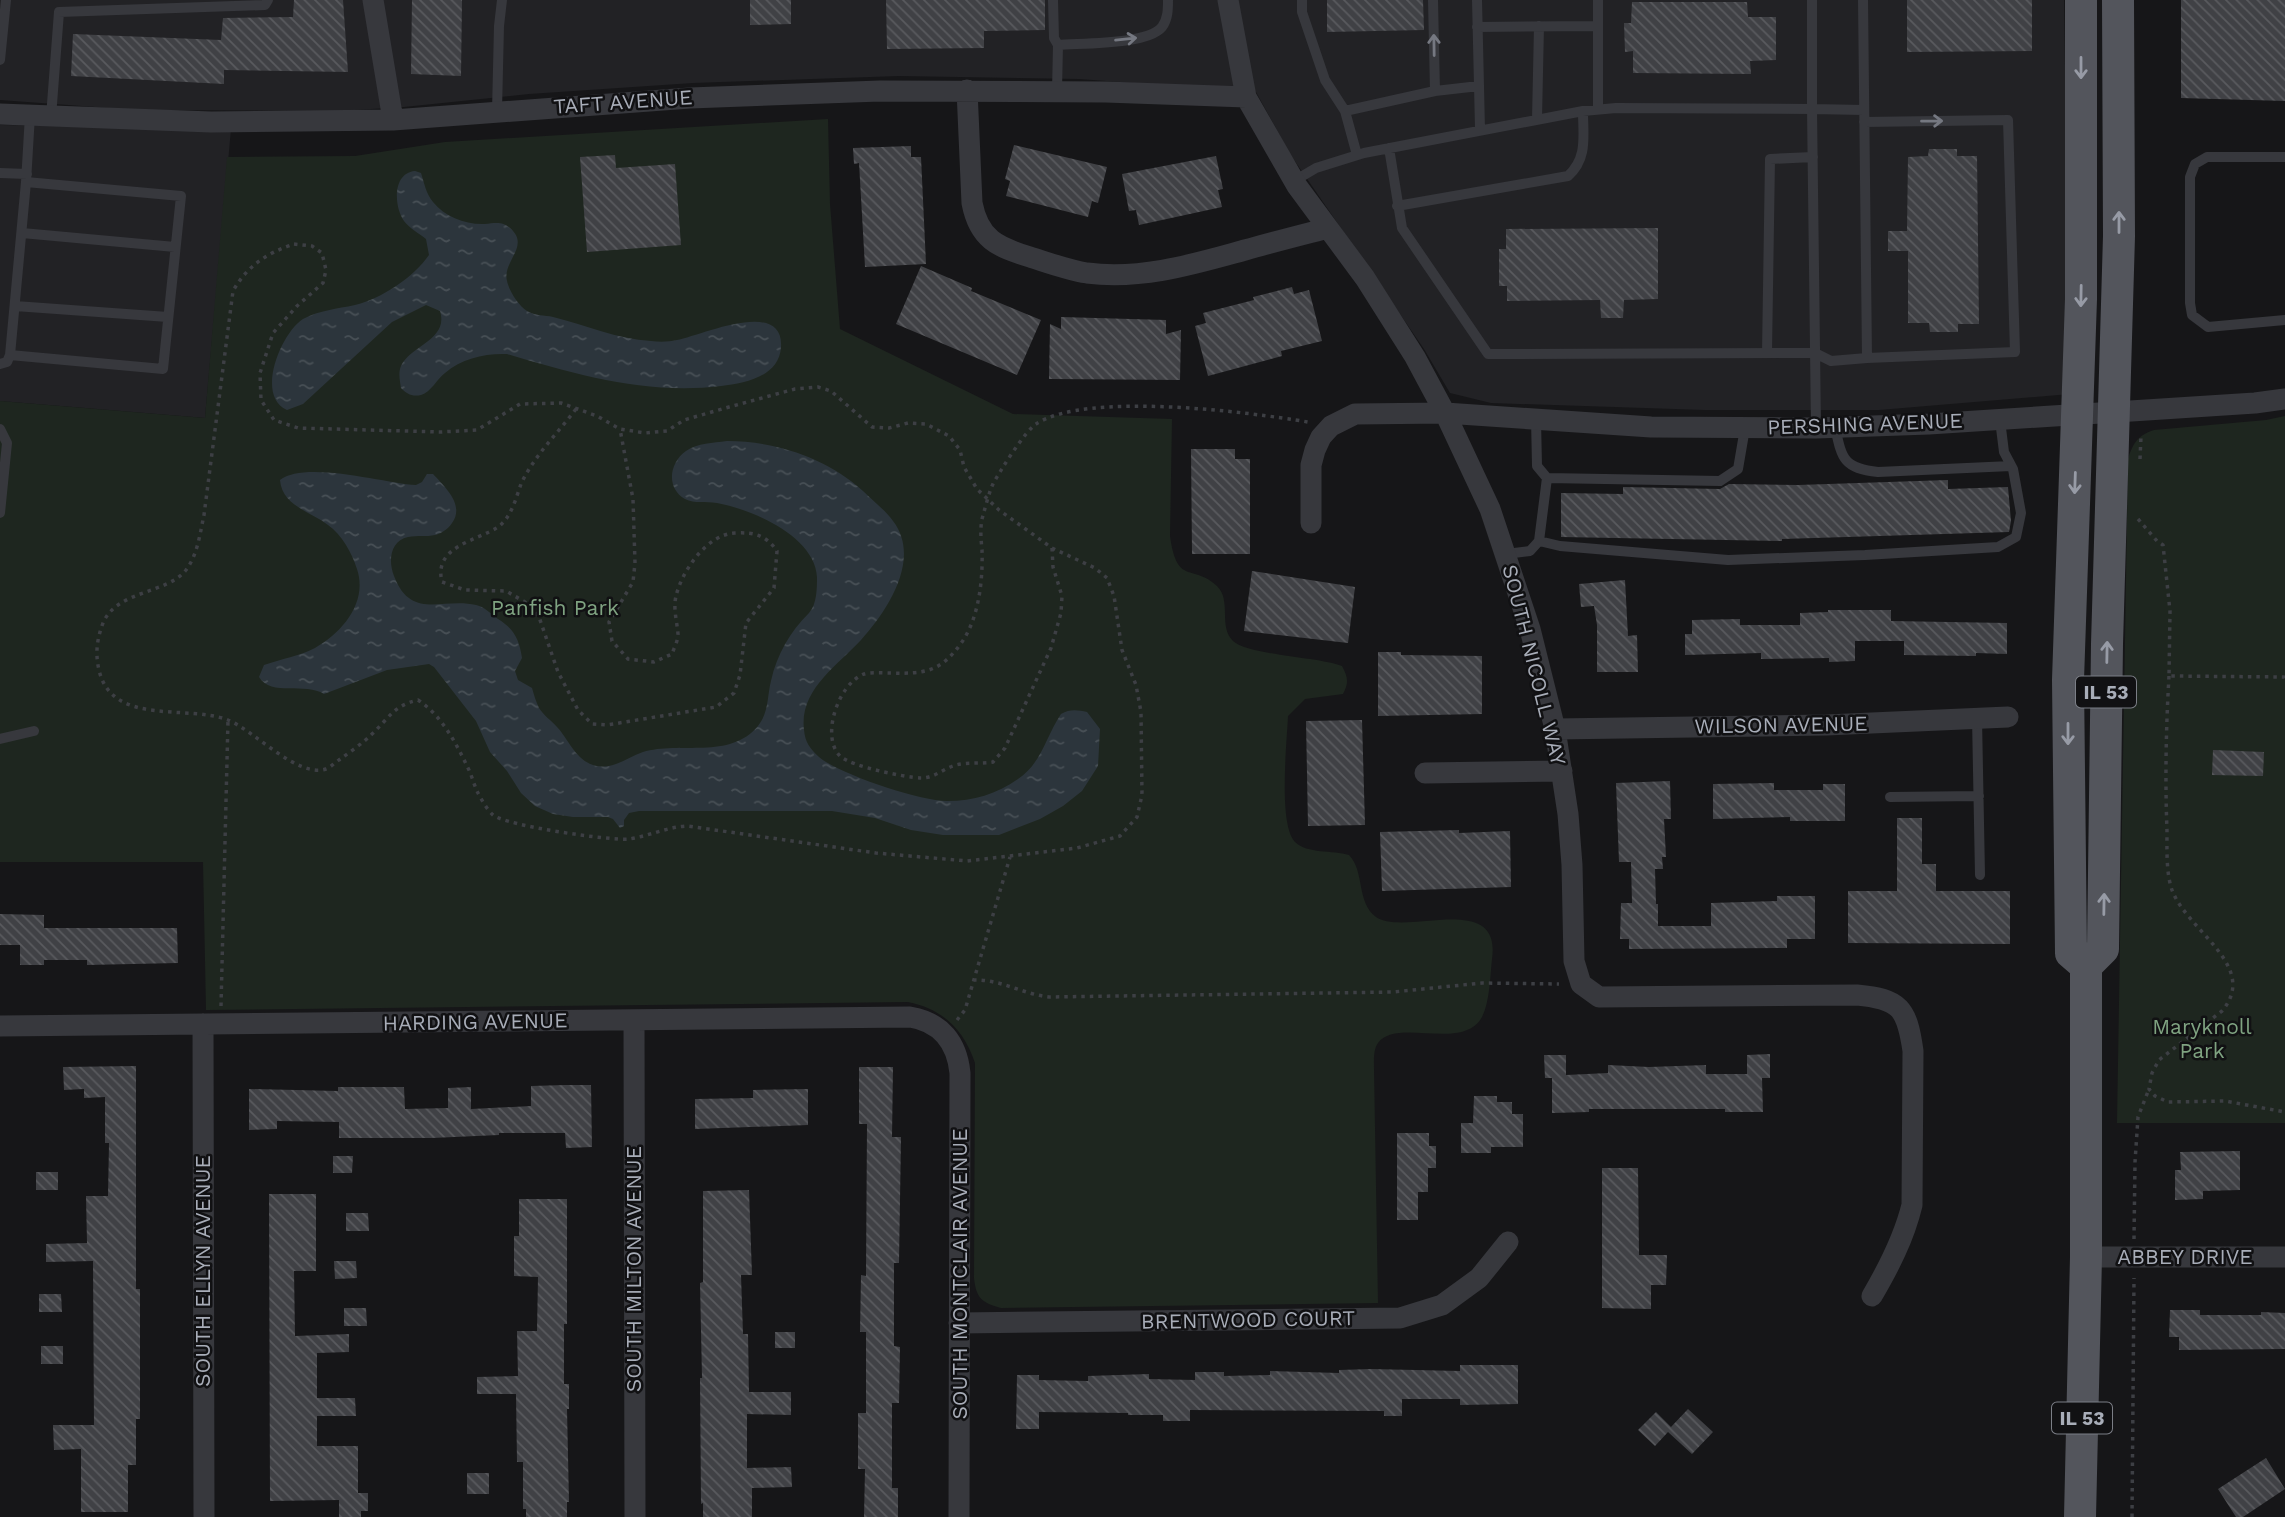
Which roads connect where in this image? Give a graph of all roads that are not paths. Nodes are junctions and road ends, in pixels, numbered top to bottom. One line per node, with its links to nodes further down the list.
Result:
1 (6, 0): 20 (lane)
2 (268, 0): 33 (lane)
3 (373, 0): 35 (street)
4 (502, 0): 29 (lane)
5 (1053, 0): 19 (lane)
6 (1168, 0): 19 (lane, one-way to 6)
7 (1228, 0): 25 (street, SOUTH NICOLL WAY)
8 (1302, 0): 30 (lane)
9 (1433, 0): 24 (lane, one-way to 9)
10 (1478, 0): 18 (lane)
11 (1598, 0): 17 (lane)
12 (1812, 0): 26 (lane)
13 (1863, 0): 28 (lane)
14 (2081, 0): 60 (main road, IL 53, one-way to 60)
15 (2118, 0): 58 (main road, IL 53, one-way to 15)
16 (1539, 26): 17 (lane); 18 (lane); 34 (lane)
17 (1598, 26): 27 (lane)
18 (1478, 27): 21 (lane)
19 (1058, 45): 23 (lane)
20 (0, 60)
21 (1479, 86): 24 (lane); 37 (lane)
22 (967, 90): 23 (street, TAFT AVENUE); 29 (street, TAFT AVENUE); 46 (street)
23 (1057, 91): 25 (street, TAFT AVENUE)
24 (1435, 91): 30 (lane)
25 (1246, 97): 44 (street, SOUTH NICOLL WAY)
26 (1812, 109): 27 (lane); 28 (lane); 40 (lane)
27 (1598, 110): 31 (lane)
28 (1864, 110): 36 (lane)
29 (497, 111): 35 (street, TAFT AVENUE)
30 (1345, 111): 39 (lane)
31 (1583, 111): 34 (lane); 45 (lane)
32 (0, 114): 33 (street, TAFT AVENUE)
33 (41, 116): 35 (street, TAFT AVENUE); 43 (lane)
34 (1537, 119): 37 (lane)
35 (393, 120)
36 (1864, 122): 55 (lane); 55 (lane, one-way to 55)
37 (1480, 130): 38 (lane)
38 (1389, 148): 39 (lane); 45 (lane)
39 (1357, 155): 44 (lane)
40 (1813, 157): 52 (lane); 53 (lane)
41 (2285, 157): 51 (lane)
42 (0, 173): 43 (lane)
43 (26, 178): 47 (lane); 48 (lane)
44 (1294, 181): 46 (street, SOUTH NICOLL WAY)
45 (1397, 206): 52 (lane)
46 (1328, 228): 59 (street, SOUTH NICOLL WAY)
47 (22, 233): 48 (lane); 49 (lane)
48 (175, 247): 50 (lane)
49 (15, 306): 50 (lane); 54 (lane)
50 (168, 317): 54 (lane)
51 (2285, 320)
52 (1767, 353): 53 (lane)
53 (1815, 353): 55 (lane); 63 (lane)
54 (10, 355): 56 (lane)
55 (1867, 358)
56 (0, 364)
57 (2285, 399): 58 (street, PERSHING AVENUE)
58 (2127, 412): 60 (street, PERSHING AVENUE); 82 (main road, IL 53, one-way to 58)
59 (1446, 413): 61 (street, PERSHING AVENUE); 69 (street, PERSHING AVENUE); 71 (street, SOUTH NICOLL WAY)
60 (2078, 414): 62 (street, PERSHING AVENUE); 82 (main road, IL 53, one-way to 82)
61 (1536, 419): 64 (street, PERSHING AVENUE); 67 (lane)
62 (2000, 420): 63 (street, PERSHING AVENUE); 66 (lane)
63 (1826, 427): 64 (street, PERSHING AVENUE); 66 (lane)
64 (1745, 428): 67 (lane)
65 (0, 429): 68 (lane)
66 (2011, 466): 70 (lane)
67 (1547, 478): 70 (lane)
68 (0, 513)
69 (1311, 523)
70 (1539, 541): 71 (lane)
71 (1506, 554): 74 (street, SOUTH NICOLL WAY)
72 (2008, 717): 73 (street, WILSON AVENUE)
73 (1977, 718): 74 (street, WILSON AVENUE); 79 (lane)
74 (1555, 729): 77 (street, SOUTH NICOLL WAY)
75 (34, 731): 76 (lane)
76 (0, 739)
77 (1562, 771): 78 (street); 90 (street, SOUTH NICOLL WAY)
78 (1425, 773)
79 (1979, 796): 80 (lane); 81 (lane)
80 (1890, 797)
81 (1980, 875)
82 (2086, 965): 88 (main road, IL 53)
83 (634, 1020): 84 (street, HARDING AVENUE); 86 (street, HARDING AVENUE); 93 (street, SOUTH MILTON AVENUE)
84 (203, 1024): 85 (street, HARDING AVENUE); 92 (street, SOUTH ELLYN AVENUE)
85 (0, 1026)
86 (945, 1035): 91 (street, SOUTH MONTCLAIR AVENUE)
87 (1508, 1242): 91 (street, BRENTWOOD COURT)
88 (2086, 1256): 89 (street, ABBEY DRIVE); 95 (main road, IL 53)
89 (2285, 1256)
90 (1872, 1296)
91 (959, 1323): 94 (street, SOUTH MONTCLAIR AVENUE)
92 (204, 1517)
93 (635, 1517)
94 (959, 1517)
95 (2080, 1517)

